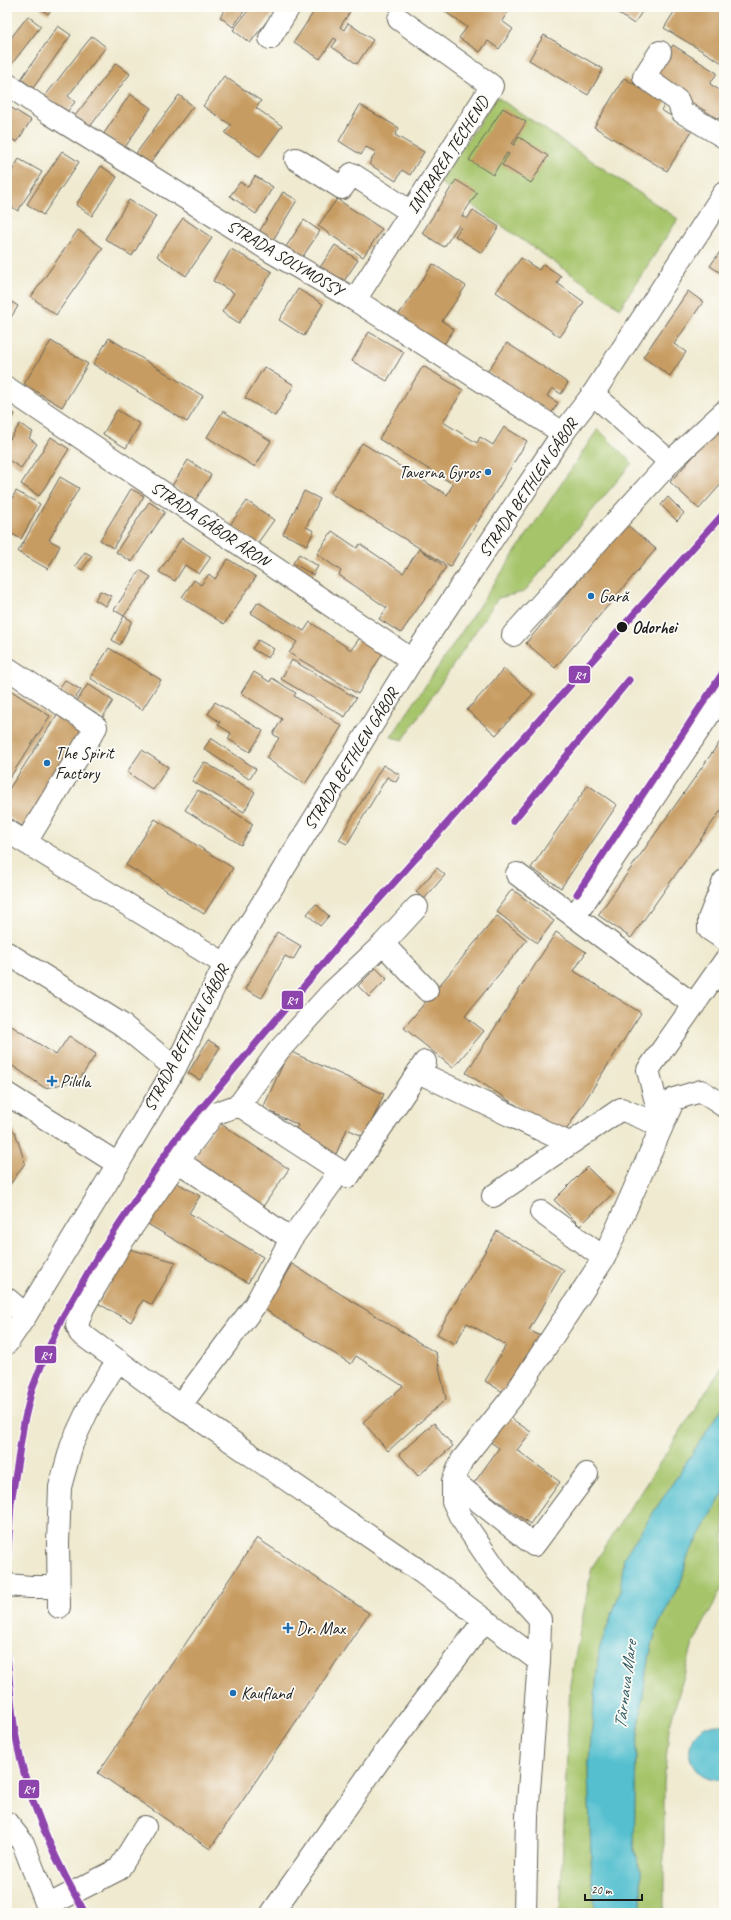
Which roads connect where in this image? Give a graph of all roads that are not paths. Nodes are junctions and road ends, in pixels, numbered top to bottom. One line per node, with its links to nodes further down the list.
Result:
1 (289, 7): 3 (street)
2 (399, 19): 9 (street, INTRAREA ȚECHEND)
3 (270, 38)
4 (660, 52): 6 (street)
5 (7, 84): 10 (street, STRADA SOLYMOSSY)
6 (724, 137)
7 (296, 159): 9 (street)
8 (724, 193): 12 (street, STRADA BETHLEN GÁBOR)
9 (411, 212): 10 (street, INTRAREA ȚECHEND)
10 (354, 300): 14 (street, STRADA SOLYMOSSY)
11 (7, 388): 17 (street, STRADA GÁBOR ÁRON)
12 (593, 394): 14 (street, STRADA BETHLEN GÁBOR); 15 (street)
13 (724, 412): 15 (street)
14 (563, 433): 17 (street, STRADA BETHLEN GÁBOR)
15 (670, 462): 16 (street)
16 (513, 635)
17 (412, 660): 30 (street, STRADA BETHLEN GÁBOR)
18 (7, 668): 21 (street)
19 (724, 692): 25 (street)
20 (7, 831): 21 (street)
21 (26, 842): 30 (street)
22 (517, 874): 25 (street)
23 (724, 881): 26 (street)
24 (417, 907): 27 (street)
25 (574, 916): 32 (street)
26 (724, 939)
27 (383, 944): 31 (street); 35 (street)
28 (7, 953): 33 (street)
29 (724, 962): 32 (street)
30 (225, 964): 33 (street, STRADA BETHLEN GÁBOR)
31 (427, 990)
32 (694, 1005): 37 (street)
33 (175, 1068): 40 (street, STRADA BETHLEN GÁBOR)
34 (7, 1094): 40 (street)
35 (239, 1105): 39 (street); 41 (street)
36 (724, 1106): 37 (street)
37 (662, 1126): 38 (street); 45 (street)
38 (569, 1143): 41 (street); 42 (street)
39 (178, 1161): 44 (street); 49 (street)
40 (118, 1164): 47 (street, STRADA BETHLEN GÁBOR)
41 (340, 1171): 44 (street)
42 (493, 1196)
43 (541, 1212): 45 (street)
44 (291, 1239): 50 (street)
45 (604, 1258): 52 (street)
46 (7, 1299): 47 (street)
47 (26, 1315): 48 (street, STRADA BETHLEN GÁBOR)
48 (7, 1343)
49 (118, 1360): 50 (street); 53 (street)
50 (180, 1406): 54 (street)
51 (587, 1474): 52 (street)
52 (453, 1481): 55 (street)
53 (7, 1585)
54 (484, 1621): 55 (street); 59 (street)
55 (539, 1661): 60 (street)
56 (7, 1823): 58 (street)
57 (145, 1827): 58 (street)
58 (48, 1910)
59 (272, 1913)
60 (525, 1913)

